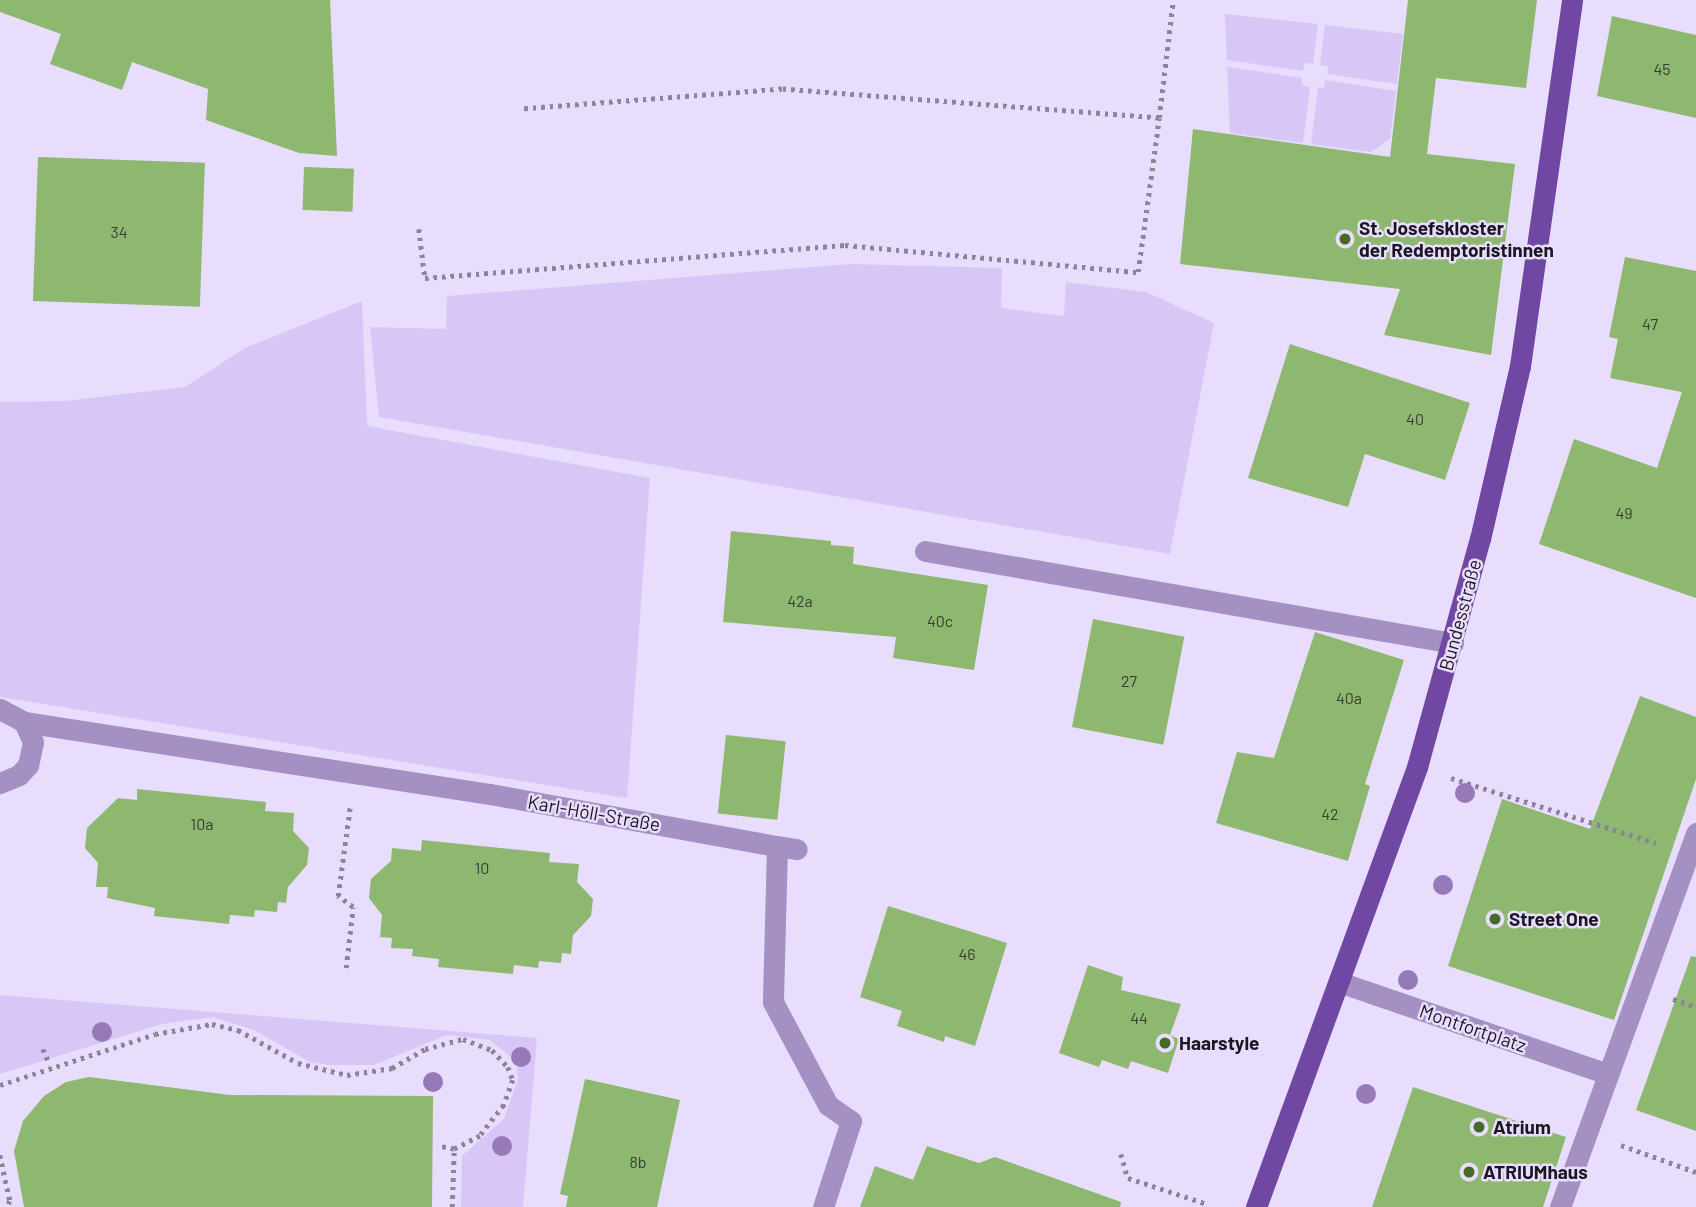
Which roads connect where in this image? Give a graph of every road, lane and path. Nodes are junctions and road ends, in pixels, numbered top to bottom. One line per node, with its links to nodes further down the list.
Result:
1 (1173, 0): 4 (path)
2 (1572, 0): 7 (main road, Bundesstraße)
3 (521, 109): 4 (path)
4 (1159, 118): 5 (path)
5 (419, 229)
6 (925, 551): 7 (street)
7 (1453, 643): 10 (main road, Bundesstraße)
8 (0, 709): 9 (street, Karl-Höll-Straße)
9 (24, 722): 11 (street, Karl-Höll-Straße); 12 (street)
10 (1417, 767): 14 (path); 16 (main road, Bundesstraße)
11 (354, 774): 15 (path); 30 (street, Karl-Höll-Straße)
12 (0, 783)
13 (1696, 833): 14 (street)
14 (1688, 853): 19 (street)
15 (345, 968)
16 (1339, 982): 19 (street, Montfortplatz); 31 (main road, Bundesstraße)
17 (43, 1049): 18 (path)
18 (50, 1065): 20 (path); 23 (path)
19 (1608, 1074): 21 (street)
20 (0, 1085)
21 (1587, 1133): 26 (path); 32 (street)
22 (437, 1146): 23 (path)
23 (454, 1149): 29 (path)
24 (1121, 1154): 27 (path)
25 (0, 1155): 28 (path)
26 (1696, 1172)
27 (1207, 1203)
28 (7, 1207)
29 (452, 1207)
30 (823, 1207)
31 (1256, 1207)
32 (1560, 1207)

